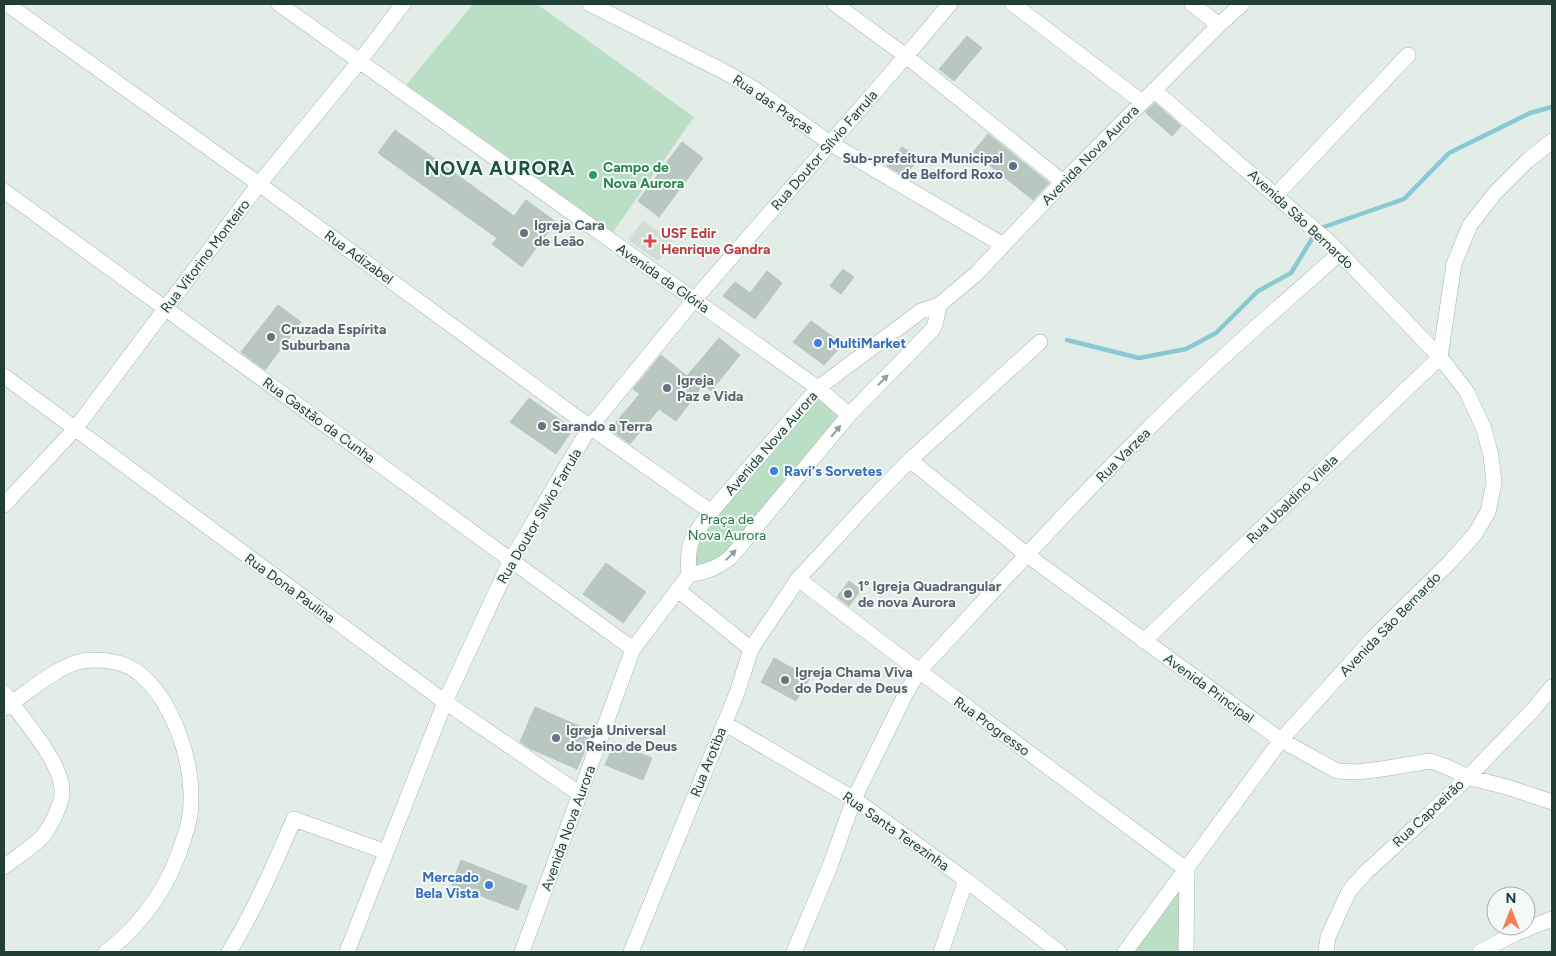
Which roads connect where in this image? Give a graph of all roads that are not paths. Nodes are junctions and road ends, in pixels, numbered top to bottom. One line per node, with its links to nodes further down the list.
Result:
1 (7, 4): 19 (street, Rua Adizabel)
2 (279, 4): 13 (street, Avenida da Glória)
3 (403, 4): 13 (street, Rua Vitorino Monteiro)
4 (590, 4): 17 (street, Rua das Praças)
5 (835, 4): 12 (street)
6 (950, 4): 12 (street, Rua Doutor Sílvio Farrula)
7 (1014, 4): 15 (street)
8 (1192, 4): 10 (street)
9 (1242, 4): 10 (street, Avenida Nova Aurora)
10 (1219, 25): 14 (street, Avenida Nova Aurora)
11 (1408, 54): 21 (street)
12 (906, 56): 17 (street, Rua Doutor Sílvio Farrula); 18 (street)
13 (359, 62): 19 (street, Rua Vitorino Monteiro); 24 (street, Avenida da Glória)
14 (1154, 90): 15 (street, Avenida Nova Aurora); 21 (street, Avenida São Bernardo)
15 (1142, 102): 18 (street, Avenida Nova Aurora)
16 (1552, 141): 28 (street)
17 (830, 143): 22 (street, Rua das Praças); 24 (street, Rua Doutor Sílvio Farrula)
18 (1062, 182): 22 (street, Avenida Nova Aurora)
19 (259, 184): 26 (street, Rua Vitorino Monteiro); 32 (street, Rua Adizabel)
20 (4, 191): 26 (street, Rua Gastão da Cunha)
21 (1276, 195): 23 (street, Avenida São Bernardo)
22 (1003, 246): 25 (street, Avenida Nova Aurora)
23 (1335, 248): 28 (street, Avenida São Bernardo); 37 (street, Rua Varzea)
24 (694, 300): 30 (street, Avenida da Glória); 32 (street, Rua Doutor Sílvio Farrula)
25 (939, 305): 30 (street, Avenida Nova Aurora); 31 (street, one-way to 25)
26 (166, 308): 33 (street, Rua Vitorino Monteiro); 38 (street, Rua Gastão da Cunha)
27 (1040, 342): 34 (street, Rua Arotiba)
28 (1440, 357): 42 (street, Rua Ubaldino Vilela); 50 (street, Avenida São Bernardo)
29 (4, 376): 33 (street, Rua Dona Paulina)
30 (818, 388): 31 (street, Avenida da Glória); 36 (street, Avenida Nova Aurora)
31 (849, 415): 39 (street, one-way to 31)
32 (590, 427): 36 (street, Rua Adizabel); 38 (street, Rua Doutor Sílvio Farrula)
33 (75, 429): 35 (street, Rua Vitorino Monteiro); 48 (street, Rua Dona Paulina)
34 (910, 460): 37 (street, Avenida Principal); 40 (street, Rua Arotiba)
35 (4, 504)
36 (711, 512): 39 (street, Avenida Nova Aurora)
37 (1027, 555): 42 (street, Avenida Principal); 45 (street, Rua Varzea)
38 (511, 560): 43 (street, Rua Gastão da Cunha); 48 (street, Rua Doutor Sílvio Farrula)
39 (688, 575): 41 (street, Avenida Nova Aurora)
40 (798, 579): 44 (street, Rua Arotiba); 45 (street, Rua Progresso)
41 (678, 590): 43 (street, Avenida Nova Aurora); 44 (street)
42 (1144, 641): 50 (street, Avenida Principal)
43 (633, 649): 52 (street, Avenida Nova Aurora)
44 (750, 649): 49 (street, Rua Arotiba)
45 (919, 672): 53 (street, Rua Varzea); 57 (street, Rua Progresso)
46 (1552, 686): 51 (street, Rua Capoeirão)
47 (6, 701): 56 (street); 60 (street)
48 (445, 702): 52 (street, Rua Dona Paulina); 55 (street, Rua Doutor Sílvio Farrula)
49 (724, 723): 53 (street, Rua Santa Terezinha); 64 (street, Rua Arotiba)
50 (1281, 740): 51 (street, Avenida Principal); 57 (street, Avenida São Bernardo)
51 (1468, 777): 54 (street, Avenida Principal); 70 (street, Rua Capoeirão)
52 (580, 794): 63 (street, Avenida Nova Aurora)
53 (854, 799): 58 (street, Rua Santa Terezinha); 65 (street, Rua Varzea)
54 (1552, 802)
55 (386, 852): 61 (street); 62 (street, Rua Doutor Sílvio Farrula)
56 (4, 867)
57 (1187, 870): 68 (street, Avenida São Bernardo); 69 (street)
58 (966, 880): 66 (street); 67 (street, Rua Santa Terezinha)
59 (1552, 919): 71 (street)
60 (106, 952)
61 (229, 952)
62 (347, 952)
63 (522, 952)
64 (631, 952)
65 (794, 952)
66 (941, 952)
67 (1059, 952)
68 (1125, 952)
69 (1186, 952)
70 (1326, 952)
71 (1480, 952)

